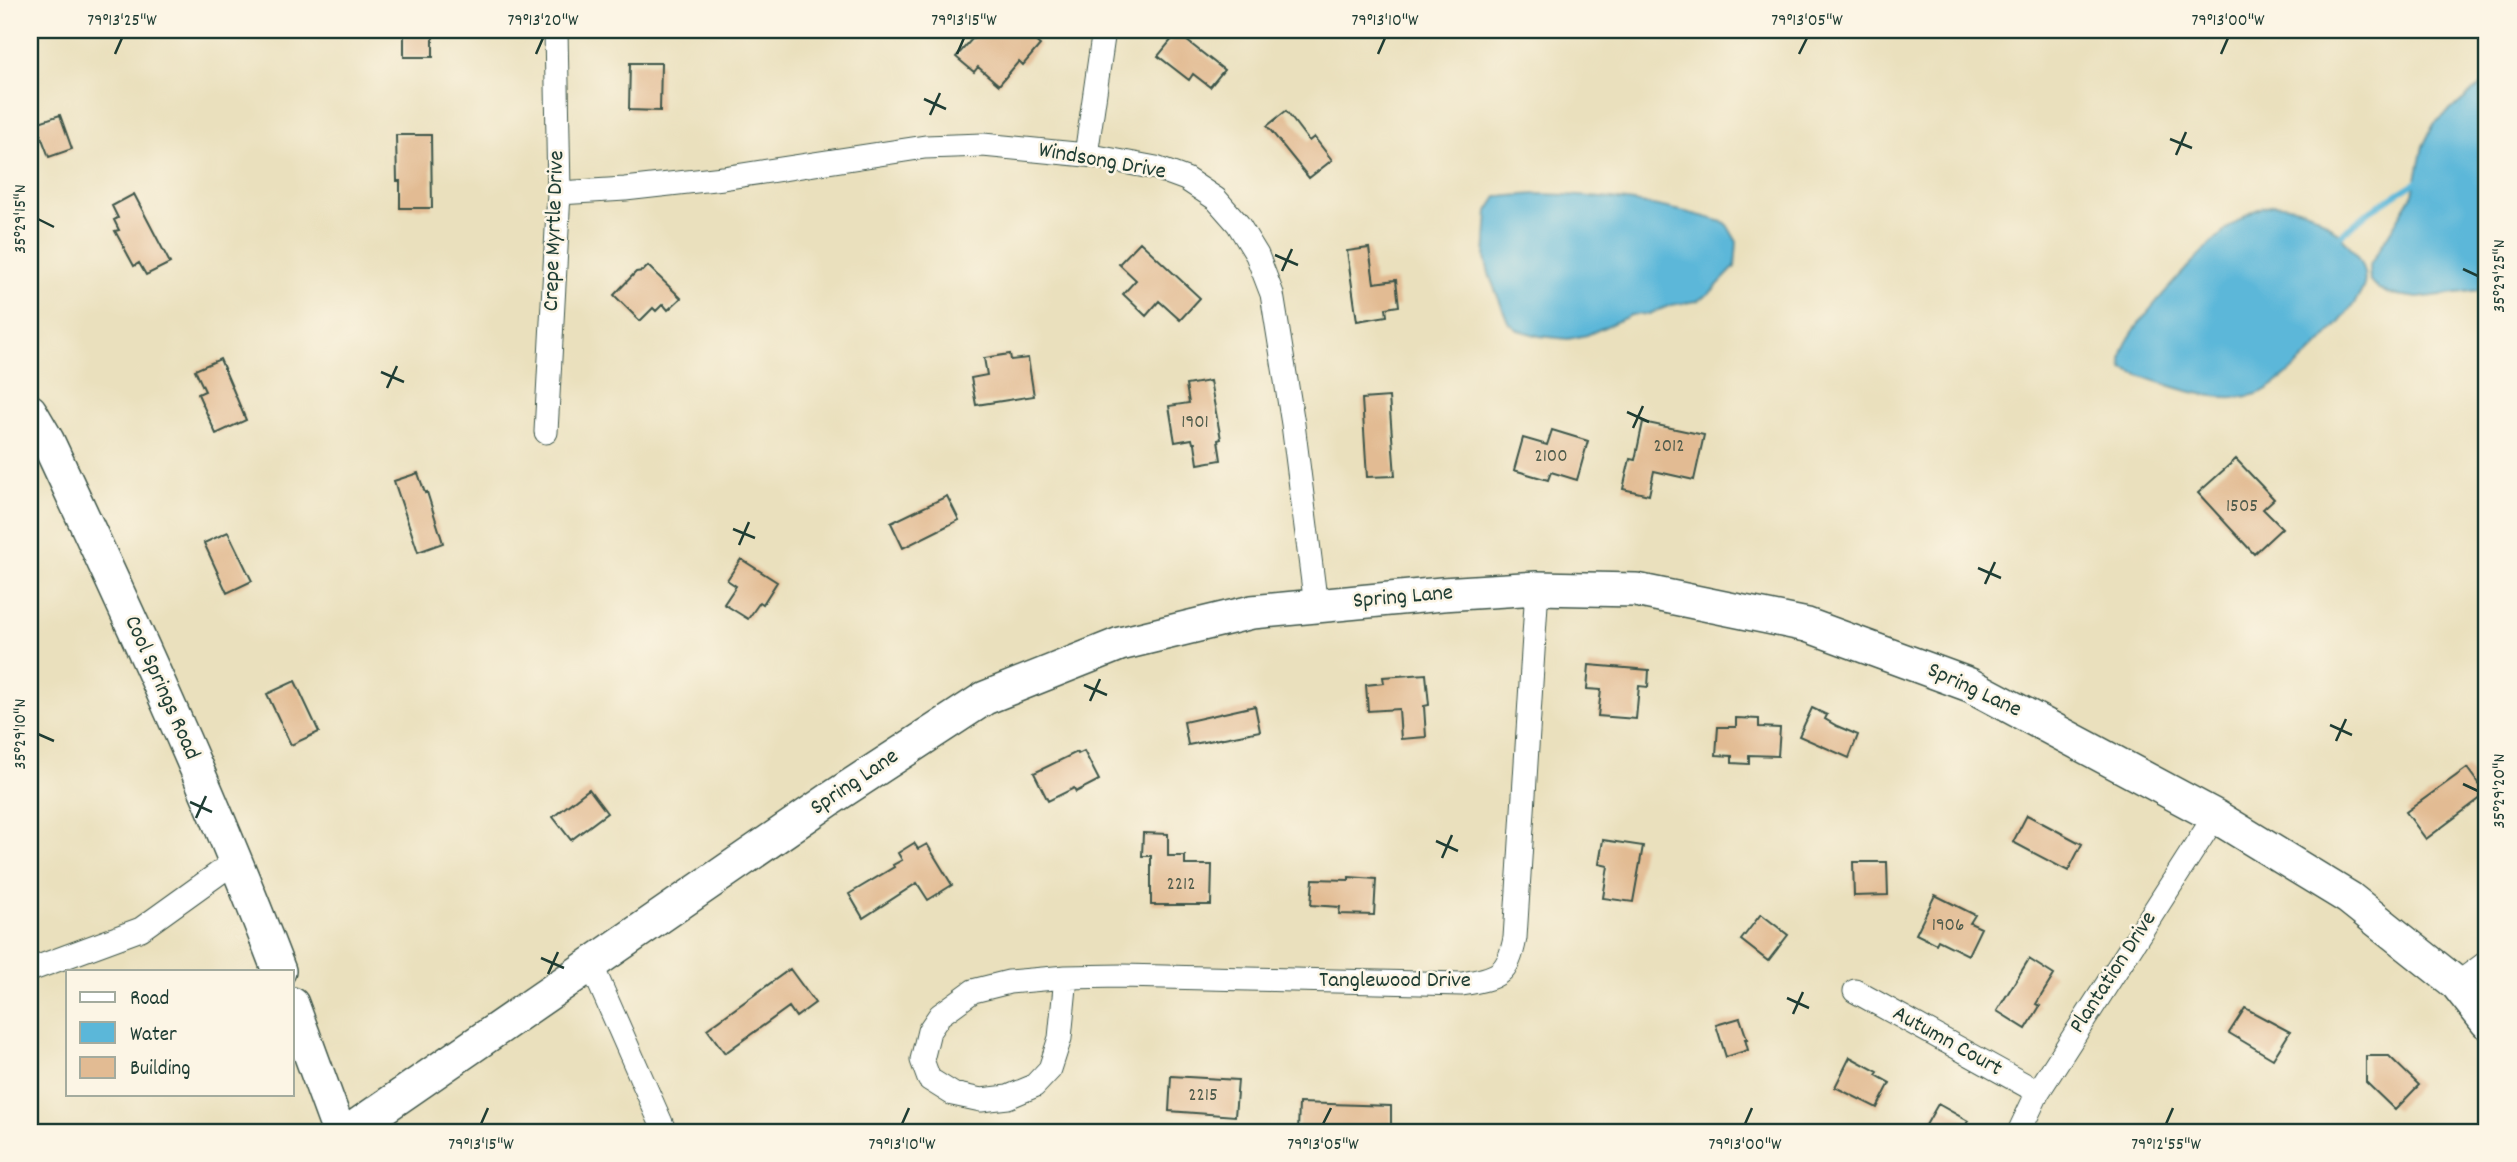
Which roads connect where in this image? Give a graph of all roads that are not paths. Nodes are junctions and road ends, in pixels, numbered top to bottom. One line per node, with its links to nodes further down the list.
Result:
1 (556, 30): 4 (street, Crepe Myrtle Drive)
2 (1104, 30): 3 (street)
3 (1086, 155): 4 (street, Windsong Drive); 8 (street, Windsong Drive)
4 (559, 193): 6 (street, Crepe Myrtle Drive)
5 (30, 411): 10 (street, Cool Springs Road)
6 (546, 432)
7 (1537, 588): 8 (street, Spring Lane); 9 (street, Spring Lane); 15 (street, Tanglewood Drive)
8 (1315, 606): 12 (street, Spring Lane)
9 (2215, 816): 16 (street, Spring Lane); 20 (street, Plantation Drive)
10 (237, 860): 13 (street); 14 (street, Cool Springs Road)
11 (2487, 962): 16 (street)
12 (592, 964): 22 (street, Spring Lane); 23 (street)
13 (30, 970)
14 (279, 970)
15 (1066, 977): 15 (street, Tanglewood Drive)
16 (2457, 984): 19 (street, Spring Lane)
17 (1856, 991): 20 (street, Autumn Court)
18 (294, 1009): 21 (street)
19 (2487, 1022)
20 (2038, 1092): 24 (street, Plantation Drive)
21 (339, 1132)
22 (348, 1132)
23 (665, 1132)
24 (2019, 1132)

